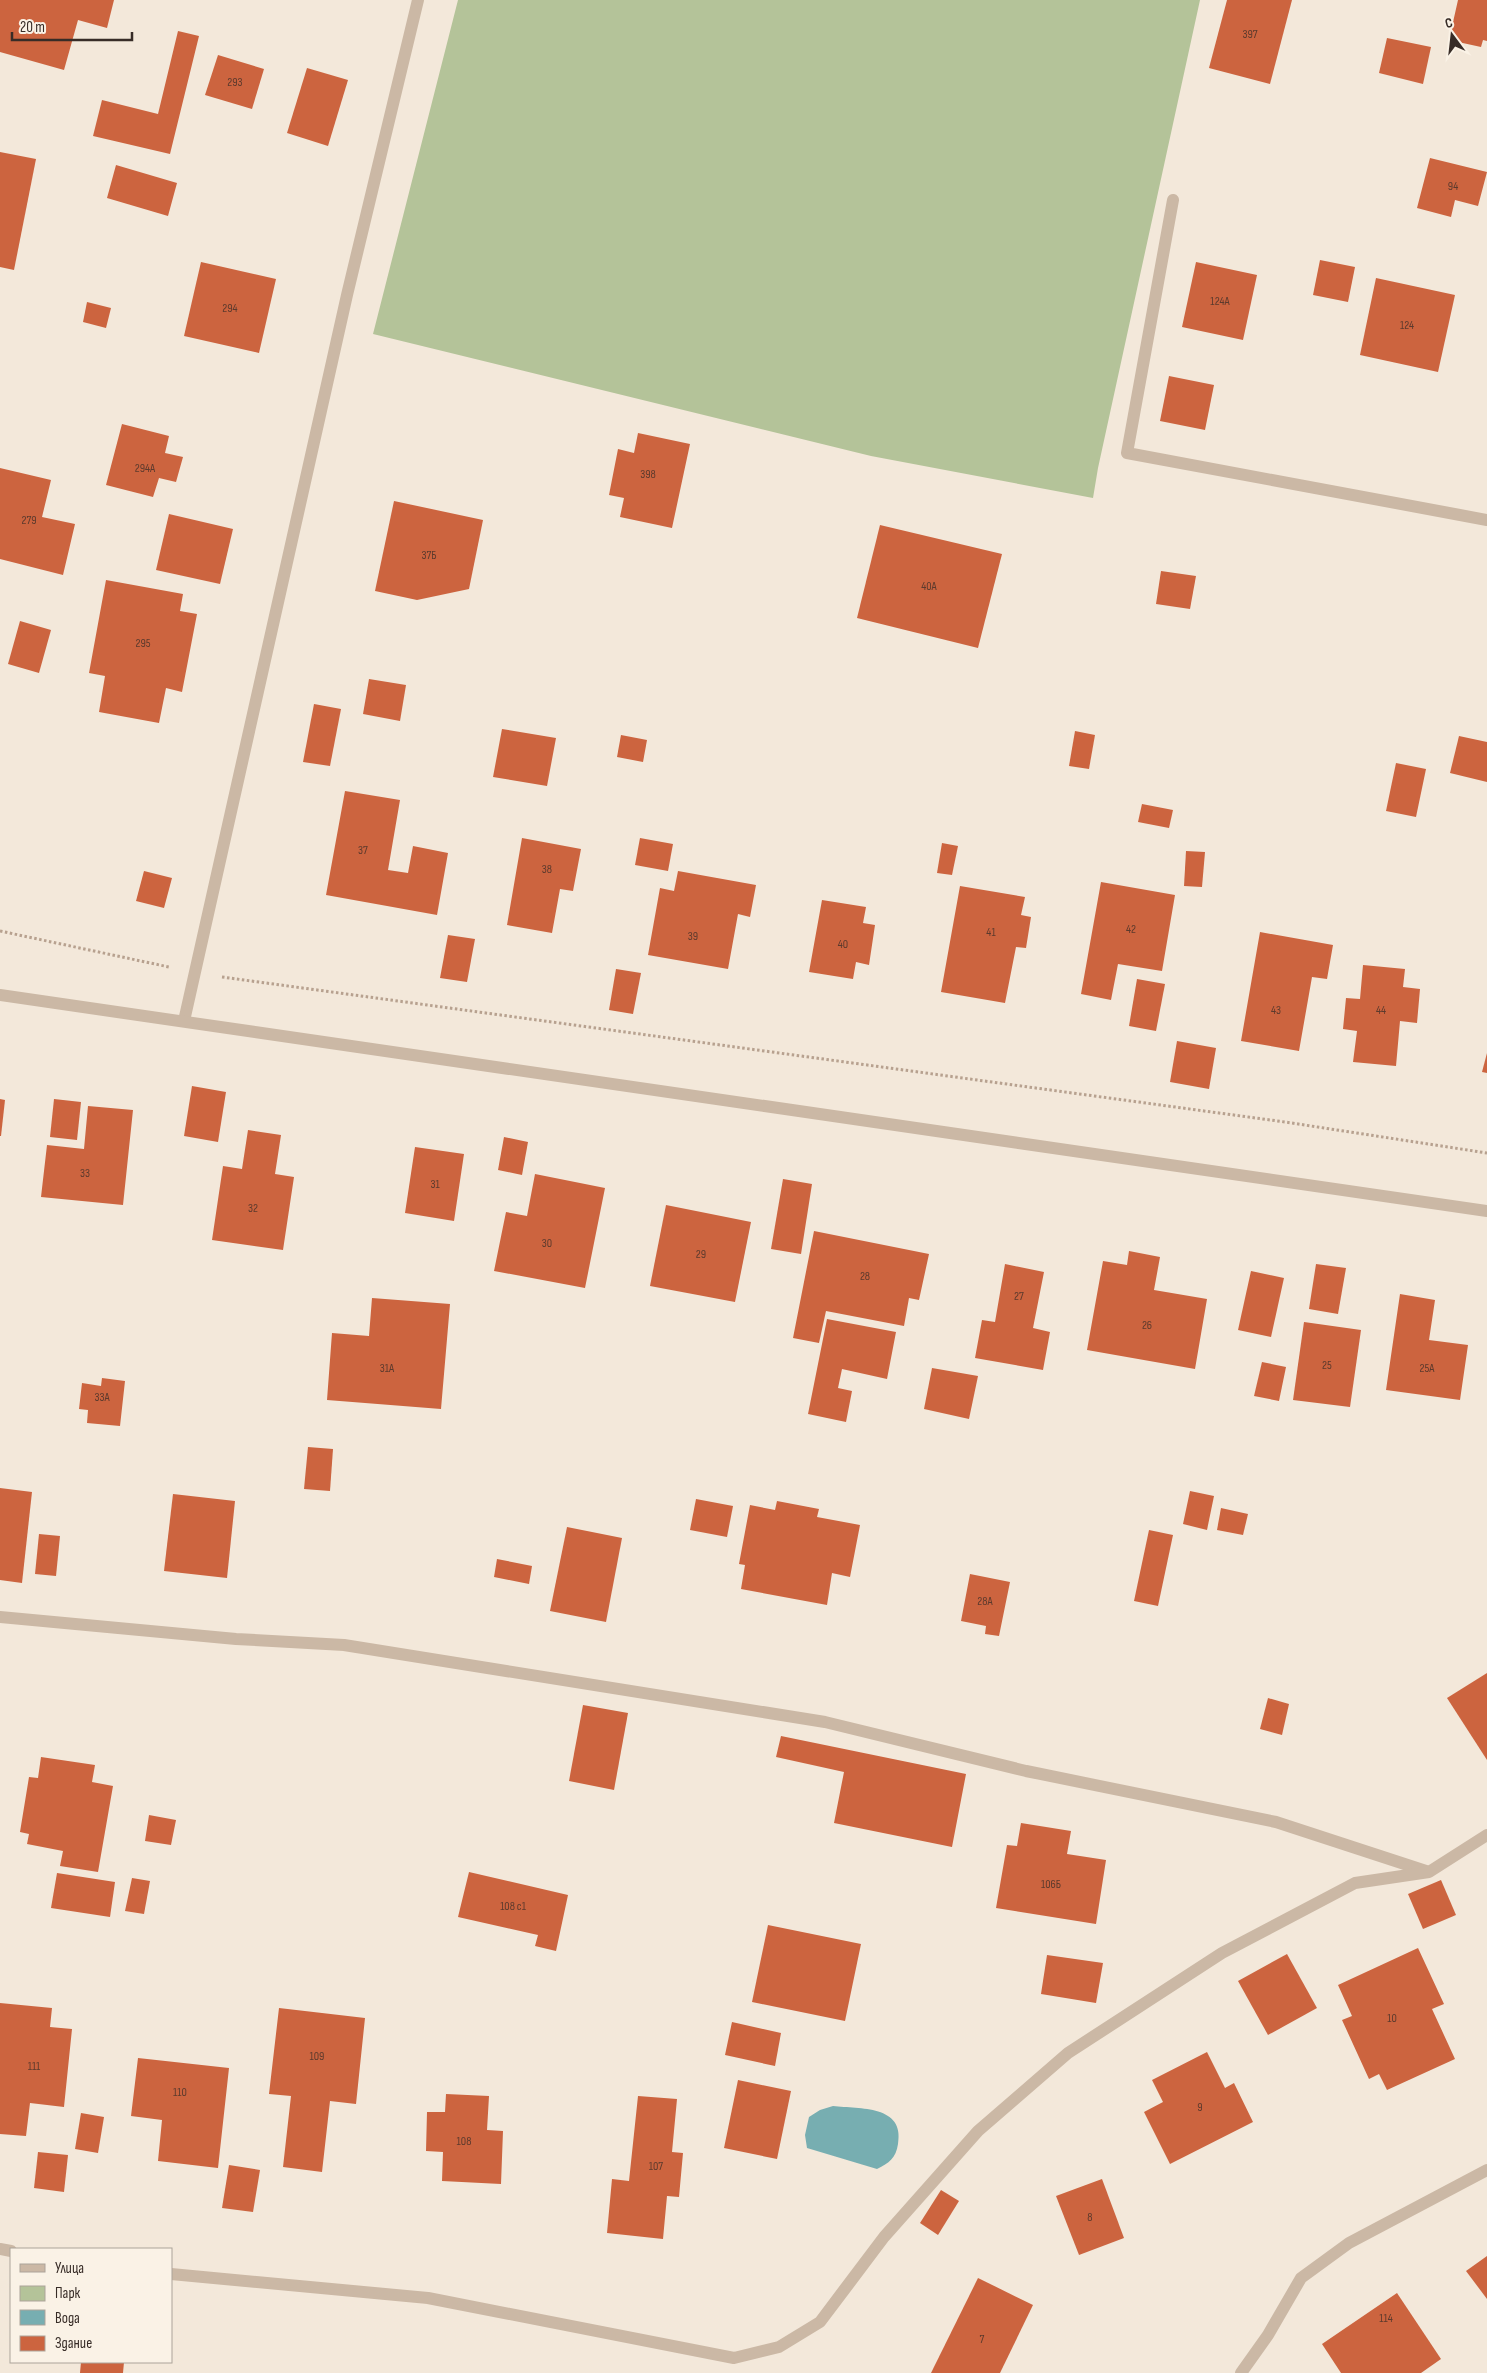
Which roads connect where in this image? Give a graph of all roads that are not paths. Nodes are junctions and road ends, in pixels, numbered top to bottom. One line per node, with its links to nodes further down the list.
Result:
1 (418, 0): 5 (street)
2 (1173, 200): 3 (street)
3 (1487, 520)
4 (0, 995): 5 (street)
5 (184, 1021): 6 (street)
6 (1487, 1211)
7 (0, 1617): 9 (street)
8 (1487, 1835): 9 (street)
9 (1429, 1872): 11 (street)
10 (1487, 2170): 12 (street)
11 (172, 2274)
12 (1241, 2373)

